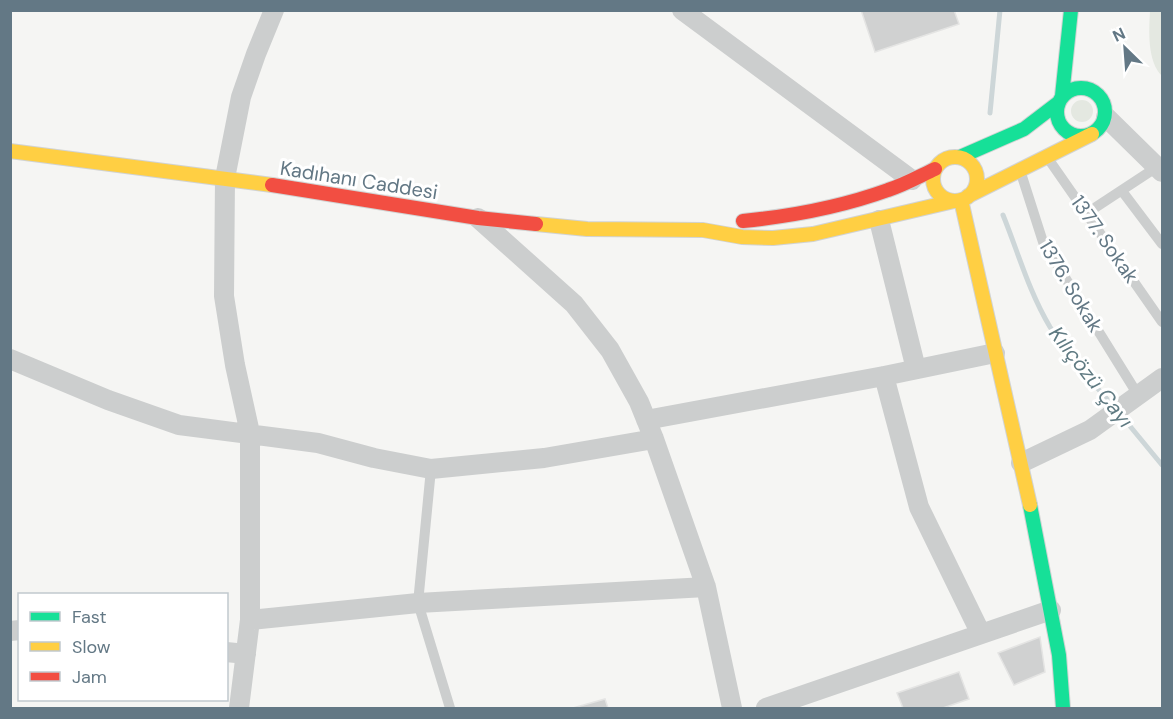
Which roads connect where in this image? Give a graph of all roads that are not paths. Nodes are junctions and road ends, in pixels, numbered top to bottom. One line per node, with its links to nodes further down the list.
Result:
1 (274, 10): 15 (street)
2 (682, 10): 16 (street)
3 (1071, 10): 6 (main road)
4 (1083, 10): 5 (main road)
5 (1082, 36)
6 (1060, 100): 7 (main road); 8 (main road); 11 (main road)
7 (1106, 117): 8 (main road); 13 (street)
8 (1092, 134): 10 (main road)
9 (10, 151): 15 (main road, Kadıhanı Caddesi)
10 (1047, 156): 14 (main road); 19 (lane, 1377. Sokak)
11 (960, 158): 12 (main road); 18 (main road)
12 (935, 169): 16 (main road); 18 (main road)
13 (1160, 169): 17 (lane)
14 (1020, 170): 18 (main road); 30 (lane, 1376. Sokak)
15 (225, 178): 20 (main road, Kadıhanı Caddesi); 32 (street)
16 (912, 180): 22 (main road)
17 (1122, 191): 19 (lane); 23 (lane)
18 (961, 199): 21 (main road); 25 (main road)
19 (1087, 213): 24 (lane, 1377. Sokak)
20 (478, 218): 22 (main road, Kadıhanı Caddesi); 31 (street)
21 (879, 220): 22 (main road); 27 (street)
22 (703, 230)
23 (1162, 244)
24 (1162, 321)
25 (995, 353): 27 (street); 34 (main road)
26 (10, 359): 32 (street)
27 (916, 369): 28 (street)
28 (884, 376): 31 (street); 40 (street)
29 (1162, 378): 30 (street)
30 (1138, 395): 34 (street)
31 (646, 420): 33 (street)
32 (250, 434): 35 (street); 39 (street)
33 (654, 439): 35 (street); 36 (street)
34 (1021, 463): 38 (main road)
35 (431, 469): 37 (lane)
36 (706, 587): 37 (street); 44 (street)
37 (418, 603): 39 (street); 43 (lane)
38 (1051, 610): 40 (street); 46 (main road)
39 (250, 620): 41 (street)
40 (981, 634): 45 (street)
41 (236, 653): 42 (street)
42 (239, 708)
43 (450, 708)
44 (732, 708)
45 (766, 708)
46 (1063, 708)

